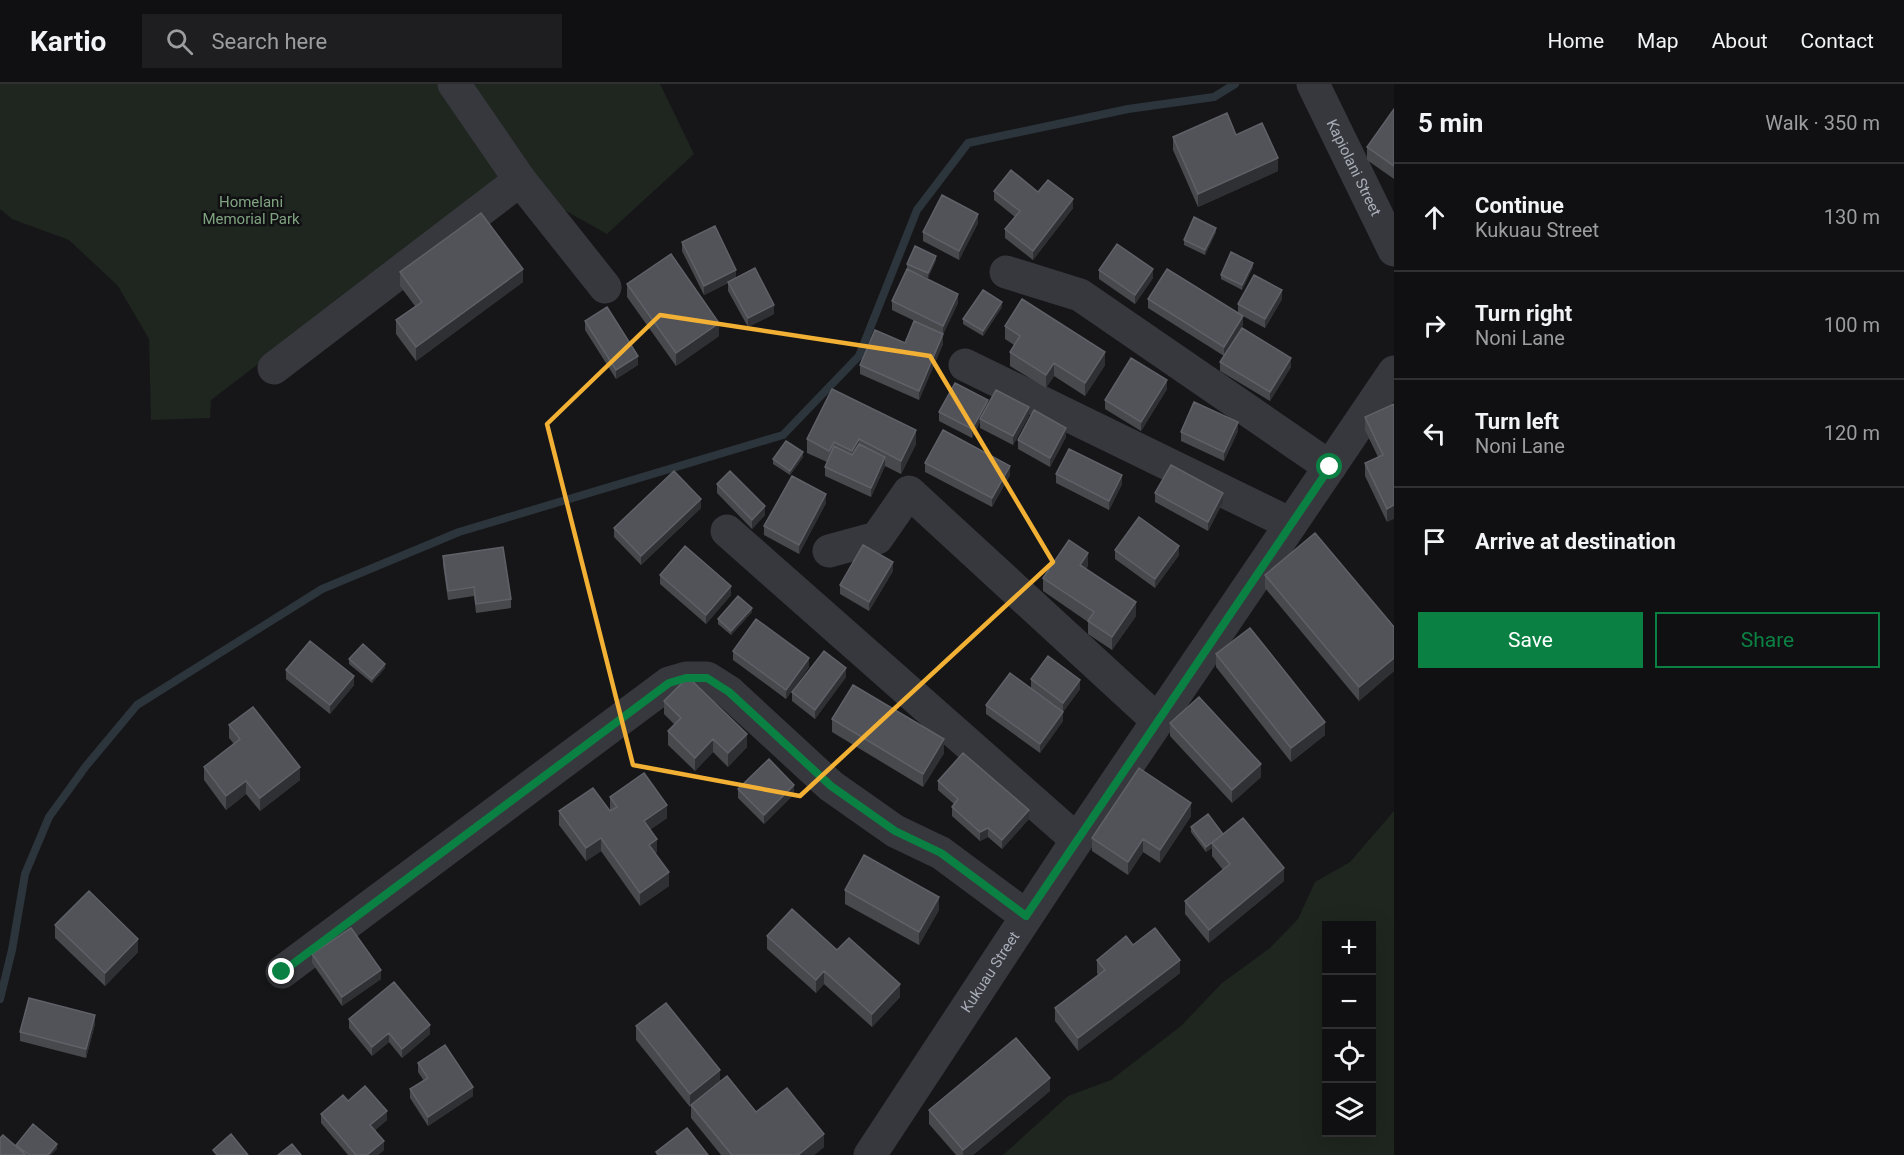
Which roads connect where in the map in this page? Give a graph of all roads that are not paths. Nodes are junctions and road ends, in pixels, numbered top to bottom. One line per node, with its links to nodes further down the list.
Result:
1 (454, 84): 3 (street)
2 (1315, 88): 4 (street, Kapiolani Street)
3 (520, 180): 6 (street); 8 (street)
4 (1394, 250)
5 (1006, 272): 10 (street)
6 (605, 287)
7 (965, 365): 11 (street)
8 (274, 368)
9 (1394, 372): 10 (street, Kukuau Street)
10 (1330, 467): 11 (street, Kukuau Street)
11 (1291, 524): 14 (street, Kukuau Street)
12 (727, 531): 15 (street)
13 (829, 551): 14 (street)
14 (1158, 721): 15 (street, Kukuau Street)
15 (1077, 840): 16 (street, Kukuau Street)
16 (1026, 916): 17 (street); 18 (street, Kukuau Street)
17 (282, 972)
18 (870, 1155)

